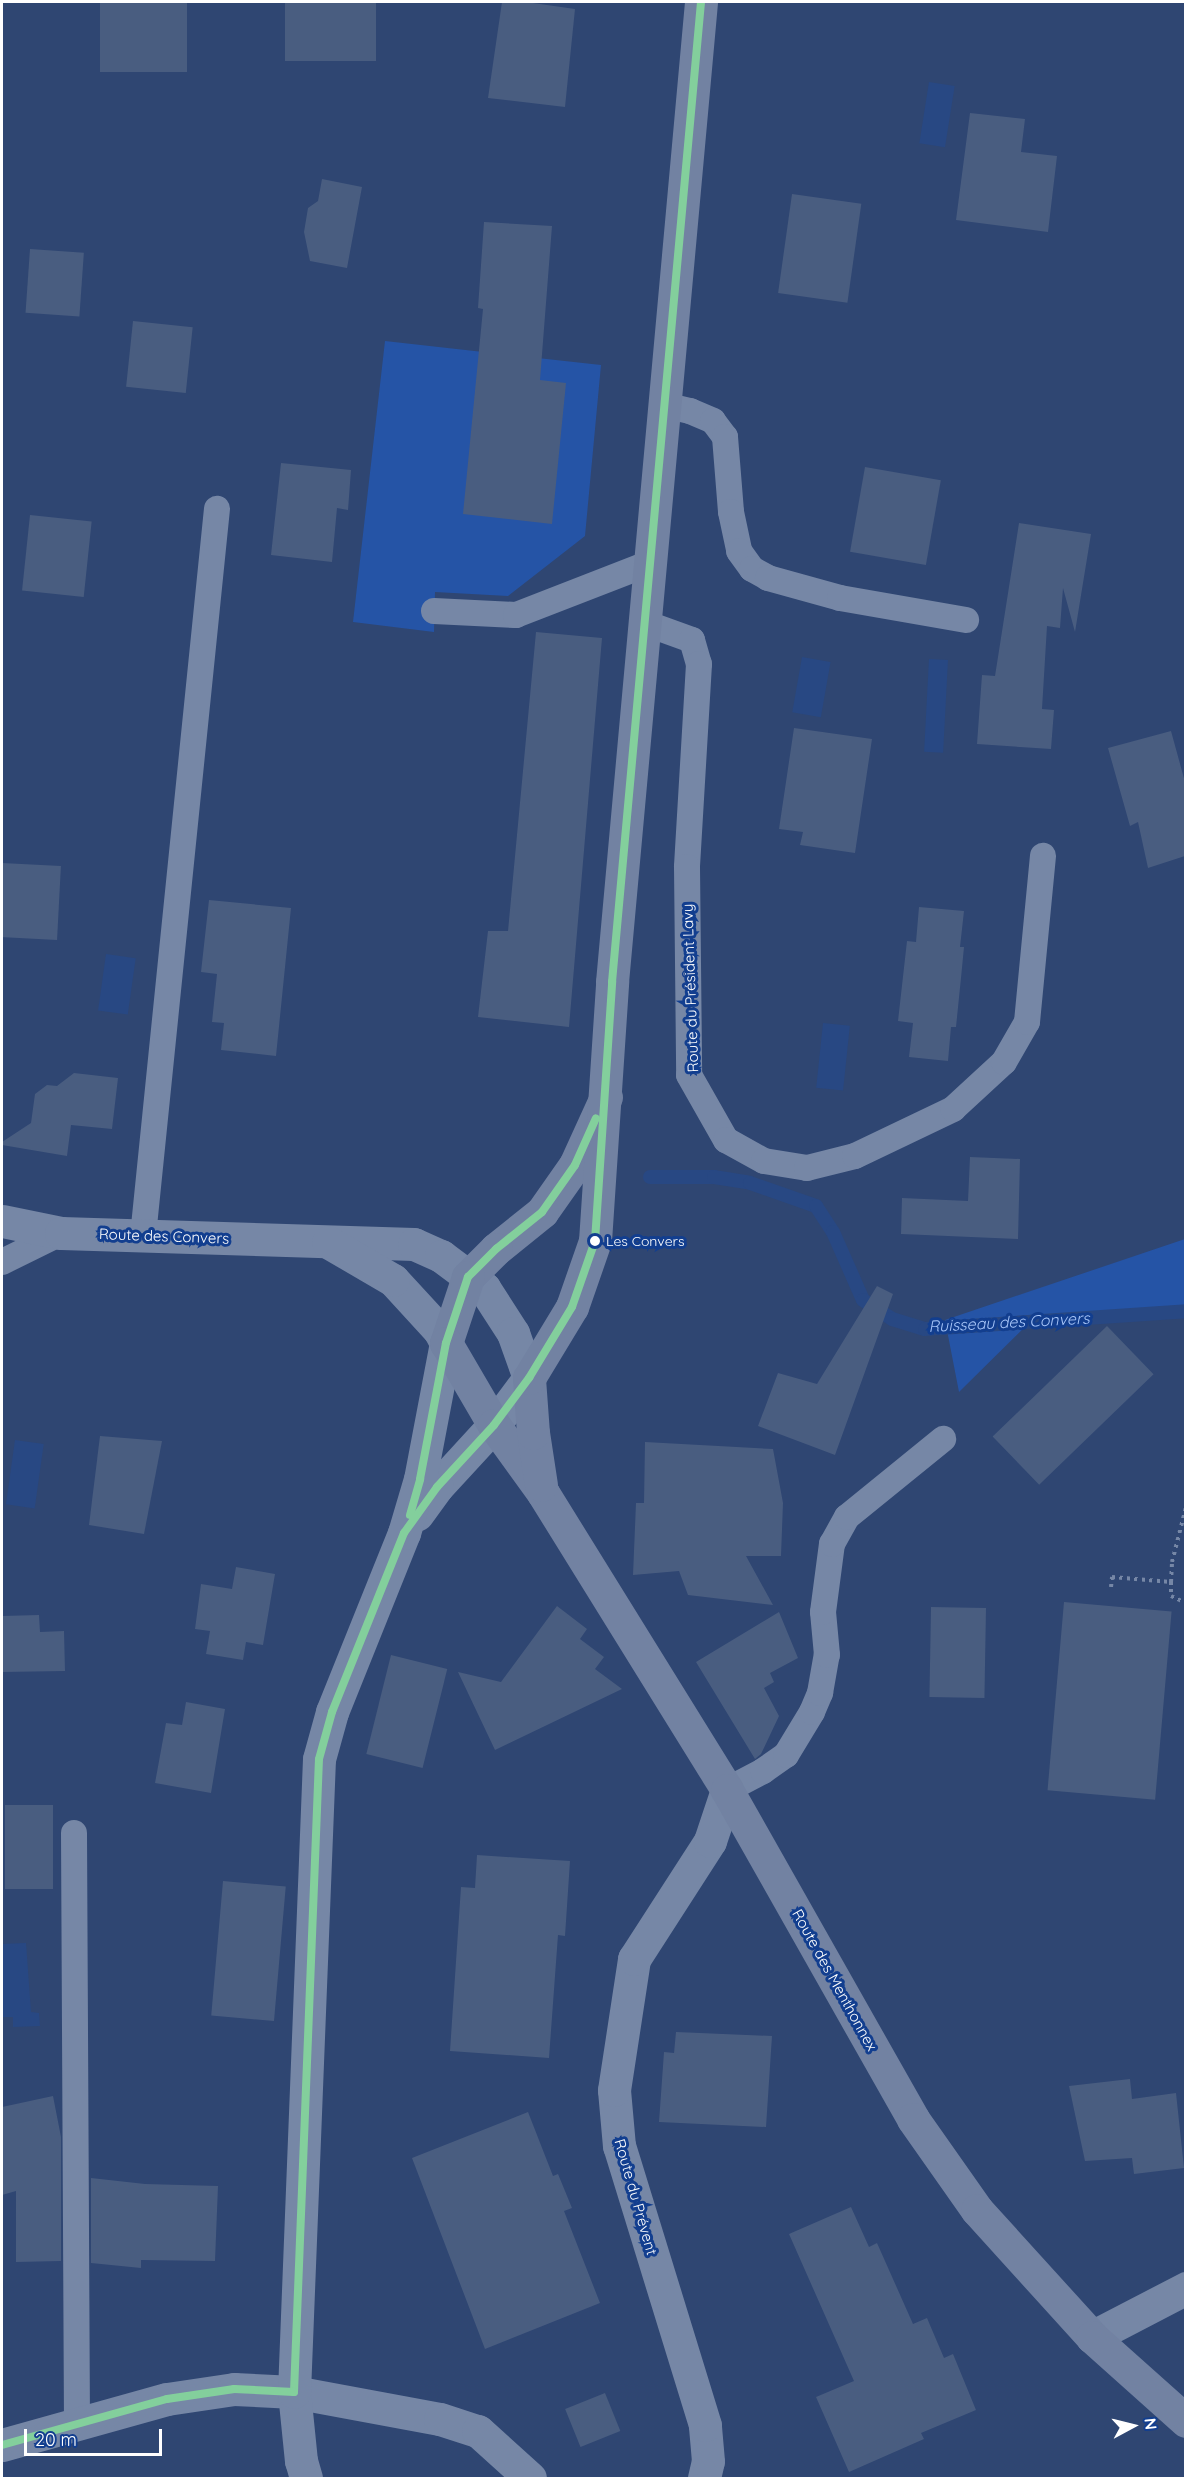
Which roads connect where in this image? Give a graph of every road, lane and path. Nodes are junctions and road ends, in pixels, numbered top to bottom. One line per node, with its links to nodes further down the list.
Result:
1 (702, 2): 2 (street)
2 (664, 405): 4 (street); 6 (lane)
3 (217, 509): 12 (lane)
4 (650, 563): 5 (lane); 7 (street)
5 (434, 611)
6 (966, 620)
7 (645, 623): 8 (lane, Route du Président Lavy); 9 (street)
8 (1043, 856)
9 (606, 1097): 15 (street); 17 (street)
10 (2, 1221): 11 (street, Route des Convers)
11 (62, 1233): 12 (street, Route des Convers); 14 (lane)
12 (143, 1236): 13 (street, Route des Convers)
13 (327, 1242): 15 (street, Route des Convers); 16 (street, Route des Convers)
14 (2, 1262)
15 (468, 1277): 16 (street); 17 (street, Route des Convers)
16 (446, 1343): 18 (street, Route des Menthonnex); 22 (street)
17 (529, 1378): 18 (street); 20 (street, Route des Menthonnex)
18 (494, 1425): 20 (street, Route des Menthonnex); 22 (street)
19 (943, 1439): 28 (lane)
20 (543, 1492): 28 (street, Route des Menthonnex)
21 (1185, 1507): 23 (path)
22 (404, 1533): 32 (street)
23 (1171, 1582): 24 (path); 25 (path)
24 (1112, 1587)
25 (1185, 1603)
26 (1185, 1691): 27 (path)
27 (1185, 1708)
28 (727, 1790): 31 (street, Route des Menthonnex); 38 (street, Route du Prévent)
29 (74, 1833): 34 (lane)
30 (1185, 2288): 31 (street)
31 (1092, 2337): 33 (street, Route des Menthonnex)
32 (294, 2392): 34 (street); 36 (street); 37 (street)
33 (1185, 2421)
34 (77, 2425): 35 (street)
35 (2, 2445)
36 (306, 2478)
37 (530, 2478)
38 (704, 2478)

